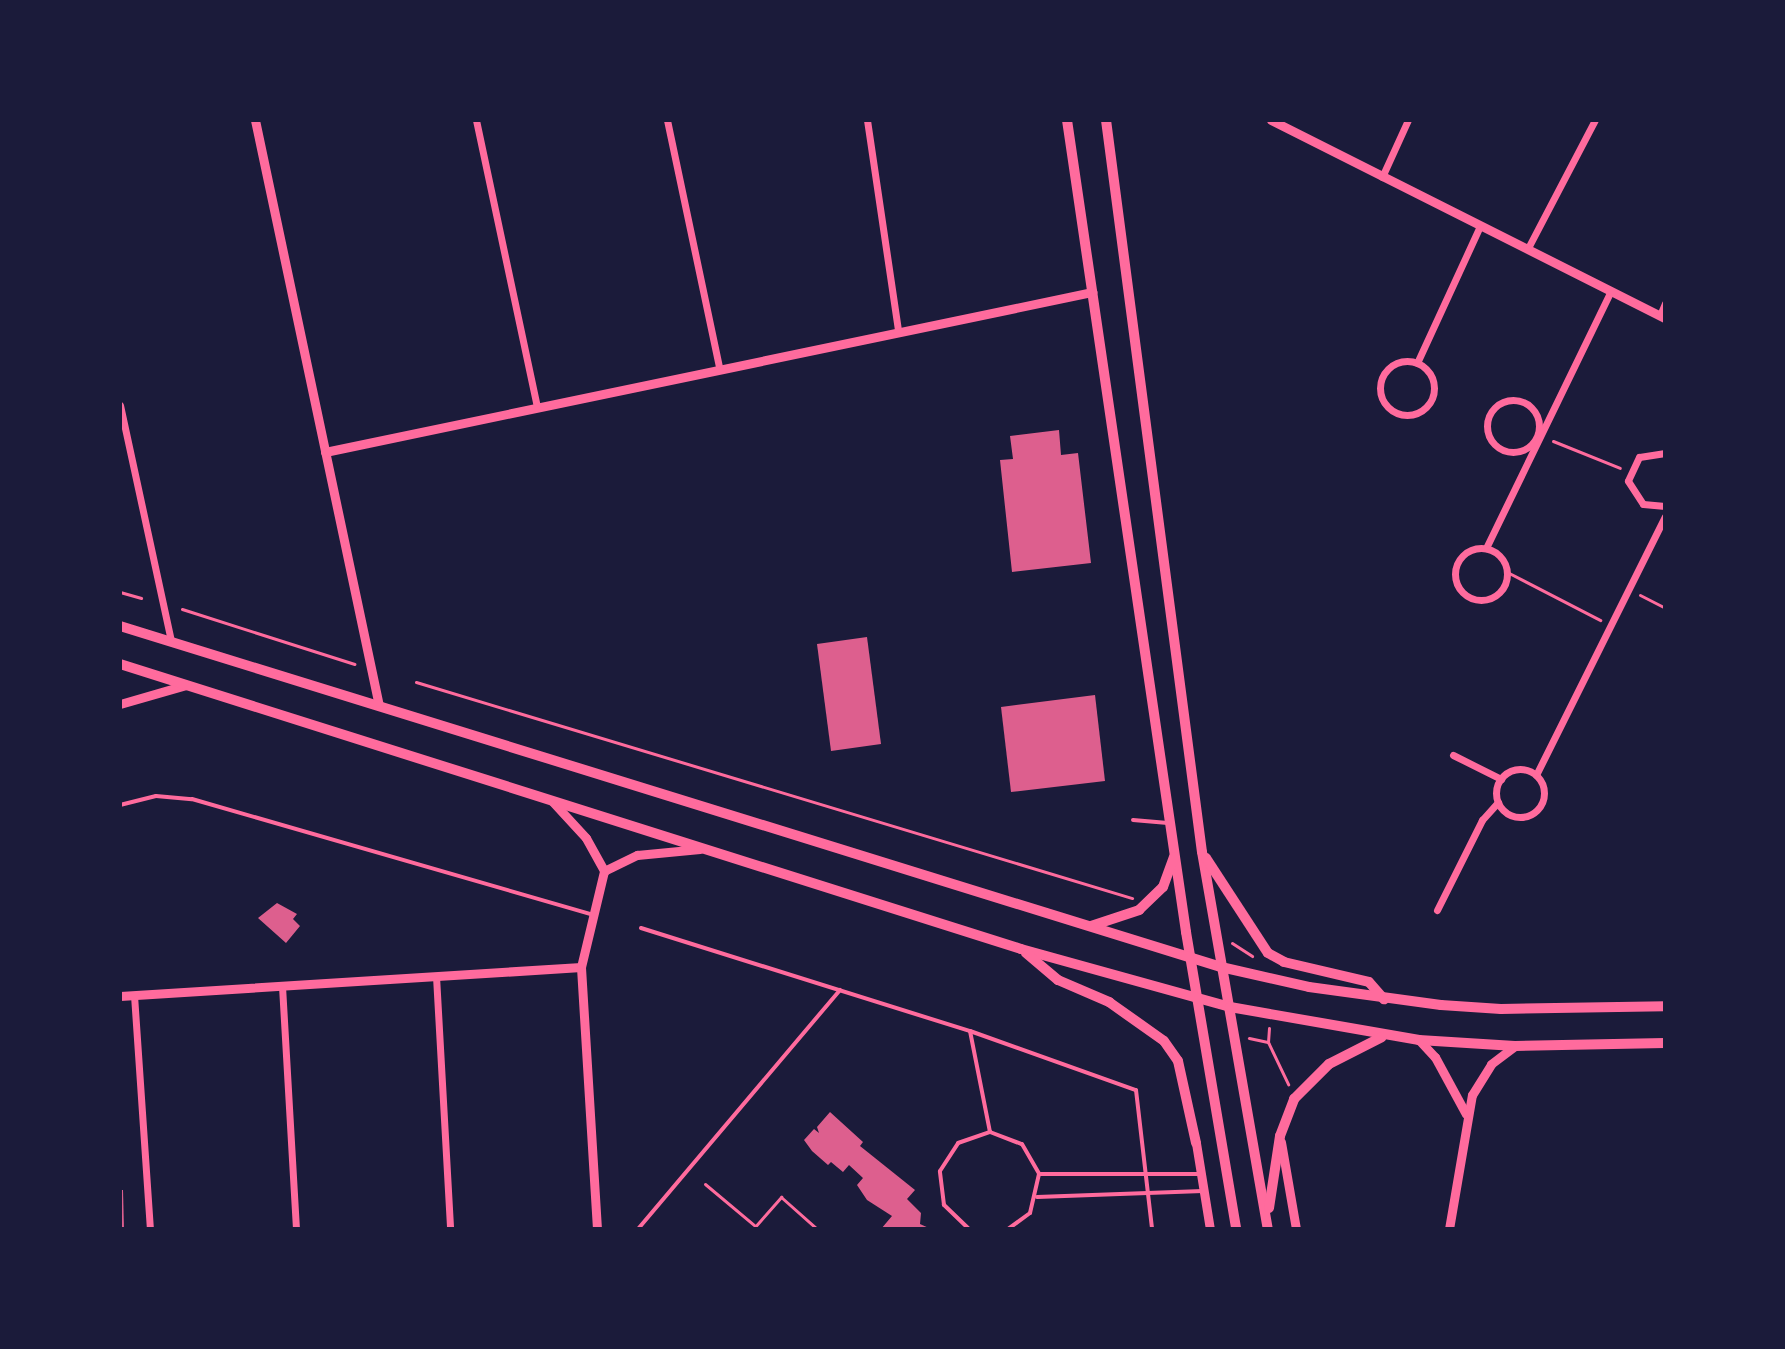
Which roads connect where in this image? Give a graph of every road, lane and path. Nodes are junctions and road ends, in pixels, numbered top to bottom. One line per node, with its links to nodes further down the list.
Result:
1 (255, 120): 23 (street)
2 (476, 120): 21 (street)
3 (667, 120): 19 (street)
4 (867, 120): 17 (street)
5 (1067, 120): 14 (main road)
6 (1106, 120): 53 (main road)
7 (1271, 120): 10 (street)
8 (1408, 120): 10 (street)
9 (1595, 120): 12 (street)
10 (1382, 177): 11 (street)
11 (1480, 226): 12 (street); 18 (street)
12 (1528, 248): 13 (street)
13 (1611, 291): 16 (street); 22 (street)
14 (1092, 292): 17 (street); 51 (main road)
15 (1665, 303): 16 (street)
16 (1662, 317)
17 (898, 330): 19 (street)
18 (1417, 363): 18 (street)
19 (719, 367): 21 (street)
20 (120, 405): 37 (street)
21 (537, 407): 23 (street)
22 (1538, 435): 22 (street); 25 (path); 28 (street)
23 (325, 452): 43 (street)
24 (1665, 453): 25 (street)
25 (1629, 472): 26 (street)
26 (1665, 506)
27 (1665, 516): 30 (street)
28 (1486, 548): 29 (street); 29 (street)
29 (1507, 572): 36 (path)
30 (1630, 590): 33 (path); 36 (street)
31 (120, 592): 32 (path)
32 (141, 598)
33 (1665, 608)
34 (182, 609): 39 (path)
35 (120, 626): 37 (main road)
36 (1612, 626): 45 (street)
37 (171, 641): 43 (main road)
38 (120, 664): 41 (main road)
39 (354, 664)
40 (416, 682): 56 (path)
41 (187, 685): 42 (street); 47 (main road)
42 (120, 704)
43 (379, 706): 59 (main road)
44 (1453, 755): 46 (street)
45 (1536, 775): 46 (street); 48 (street)
46 (1501, 779): 48 (street)
47 (548, 796): 52 (main road); 55 (street)
48 (1498, 802): 57 (street)
49 (120, 805): 58 (lane)
50 (1133, 820): 51 (lane)
51 (1170, 823): 54 (main road)
52 (712, 848): 55 (street); 62 (main road)
53 (1202, 852): 61 (main road); 73 (main road)
54 (1175, 855): 59 (main road); 63 (main road)
55 (604, 871): 58 (street)
56 (1135, 899)
57 (1437, 910)
58 (594, 915): 64 (street)
59 (1089, 927): 63 (main road)
60 (641, 928): 69 (lane)
61 (1215, 932): 65 (main road); 67 (path)
62 (1021, 949): 72 (main road); 86 (main road)
63 (1191, 959): 65 (main road); 72 (main road)
64 (581, 967): 66 (street); 99 (street)
65 (1221, 967): 67 (main road); 75 (main road)
66 (436, 976): 68 (street); 98 (street)
67 (1271, 978): 73 (main road)
68 (282, 986): 70 (street); 97 (street)
69 (840, 990): 77 (lane); 100 (lane)
70 (134, 995): 71 (street); 96 (street)
71 (120, 996)
72 (1198, 999): 75 (main road); 106 (main road)
73 (1384, 999): 74 (main road)
74 (1665, 1006)
75 (1230, 1007): 76 (main road); 94 (main road)
76 (1269, 1015): 78 (main road); 82 (path)
77 (970, 1031): 84 (lane); 87 (lane)
78 (1382, 1037): 79 (main road); 82 (main road)
79 (1419, 1040): 81 (main road); 83 (street)
80 (1665, 1043): 81 (main road)
81 (1515, 1046): 83 (street)
82 (1294, 1099): 85 (main road)
83 (1466, 1114): 108 (street)
84 (990, 1132): 88 (lane); 102 (lane)
85 (1280, 1136): 94 (main road); 107 (street)
86 (1196, 1143): 89 (street)
87 (1145, 1173): 88 (lane); 89 (lane); 91 (lane)
88 (1039, 1174): 93 (lane)
89 (1203, 1174): 92 (street)
90 (705, 1184): 95 (path)
91 (1149, 1192): 92 (lane); 93 (lane); 104 (lane)
92 (1206, 1192): 105 (street)
93 (1037, 1197): 103 (lane)
94 (1268, 1226)
95 (754, 1228): 101 (path)
96 (150, 1229)
97 (296, 1229)
98 (450, 1229)
99 (597, 1229)
100 (638, 1229)
101 (817, 1229)
102 (969, 1229)
103 (1008, 1229)
104 (1152, 1229)
105 (1210, 1229)
106 (1236, 1229)
107 (1296, 1229)
108 (1449, 1229)

